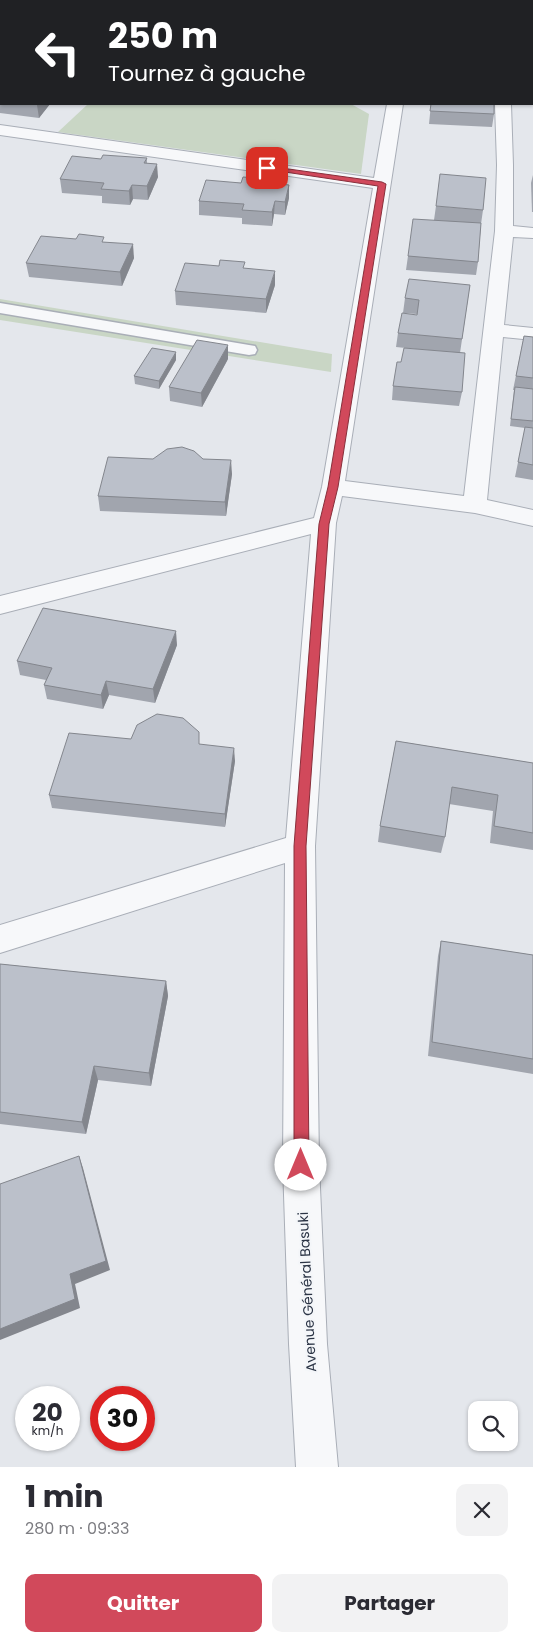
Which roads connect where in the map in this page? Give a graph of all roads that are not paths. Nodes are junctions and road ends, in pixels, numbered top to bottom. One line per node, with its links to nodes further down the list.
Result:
1 (395, 105): 4 (street, Avenue Général Basuki)
2 (503, 105): 5 (street)
3 (0, 130): 4 (street)
4 (382, 184): 11 (street, Avenue Général Basuki)
5 (504, 231): 6 (street); 8 (street)
6 (533, 233)
7 (0, 308): 10 (lane)
8 (494, 330): 9 (street); 12 (street)
9 (533, 334)
10 (249, 350)
11 (333, 487): 12 (street); 14 (street, Avenue Général Basuki)
12 (476, 505): 13 (street)
13 (533, 518)
14 (324, 524): 15 (street); 16 (street, Avenue Général Basuki)
15 (0, 605)
16 (300, 846): 17 (street); 18 (street, Avenue Général Basuki)
17 (0, 939)
18 (317, 1467)

